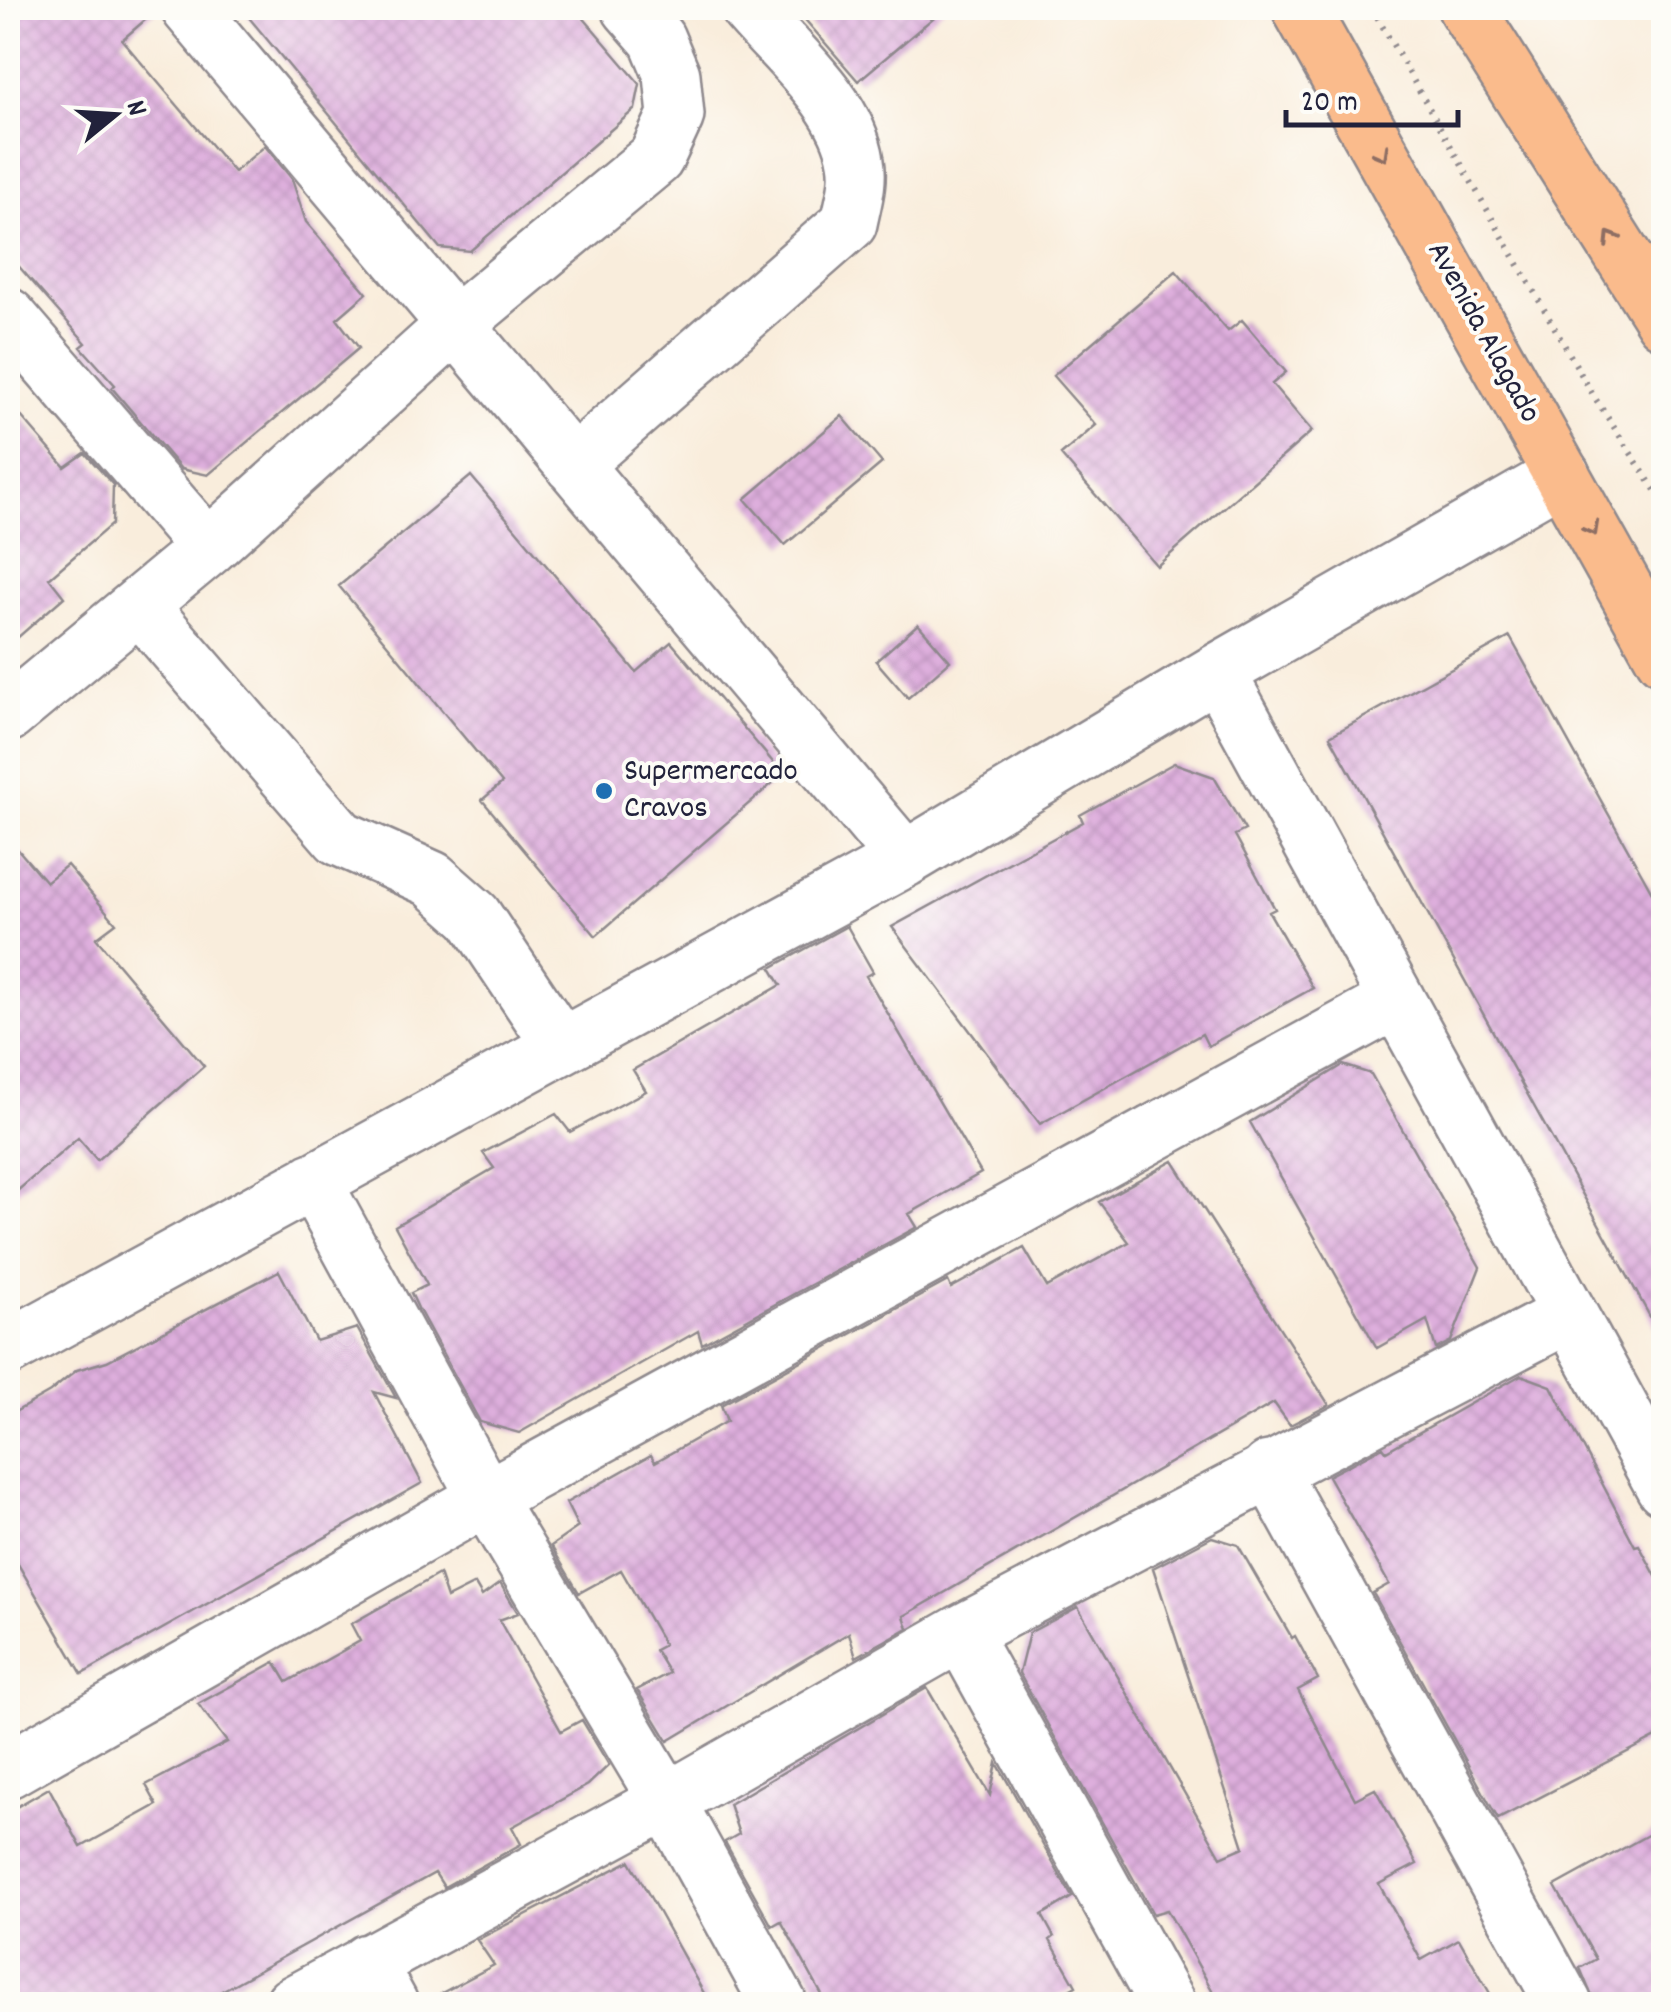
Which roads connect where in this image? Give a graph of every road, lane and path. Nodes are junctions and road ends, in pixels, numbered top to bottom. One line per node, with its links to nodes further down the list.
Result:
1 (189, 8): 9 (street)
2 (630, 8): 9 (street)
3 (748, 8): 10 (street)
4 (1300, 8): 11 (main road, Avenida Alagado, one-way to 11)
5 (1372, 8): 12 (path)
6 (1466, 8): 8 (main road, one-way to 6)
7 (8, 316): 13 (street)
8 (1664, 321)
9 (454, 325): 10 (street); 13 (street)
10 (573, 466): 18 (street)
11 (1562, 476): 15 (main road, Avenida Alagado, one-way to 15); 16 (street)
12 (1664, 504)
13 (208, 548): 14 (street)
14 (139, 606): 17 (street); 20 (street)
15 (1664, 658)
16 (1218, 672): 18 (street); 19 (street)
17 (8, 714)
18 (906, 859): 20 (street)
19 (1397, 1000): 22 (street); 26 (street)
20 (561, 1046): 21 (street)
21 (313, 1182): 23 (street); 26 (street)
22 (1568, 1315): 24 (street); 25 (street)
23 (8, 1348)
24 (1270, 1469): 27 (street); 34 (street)
25 (1664, 1487)
26 (486, 1498): 28 (street); 29 (street)
27 (961, 1632): 29 (street); 33 (street)
28 (8, 1770)
29 (667, 1800): 30 (street); 32 (street)
30 (379, 1983): 31 (street)
31 (293, 2004)
32 (779, 2004)
33 (1167, 2004)
34 (1564, 2004)

